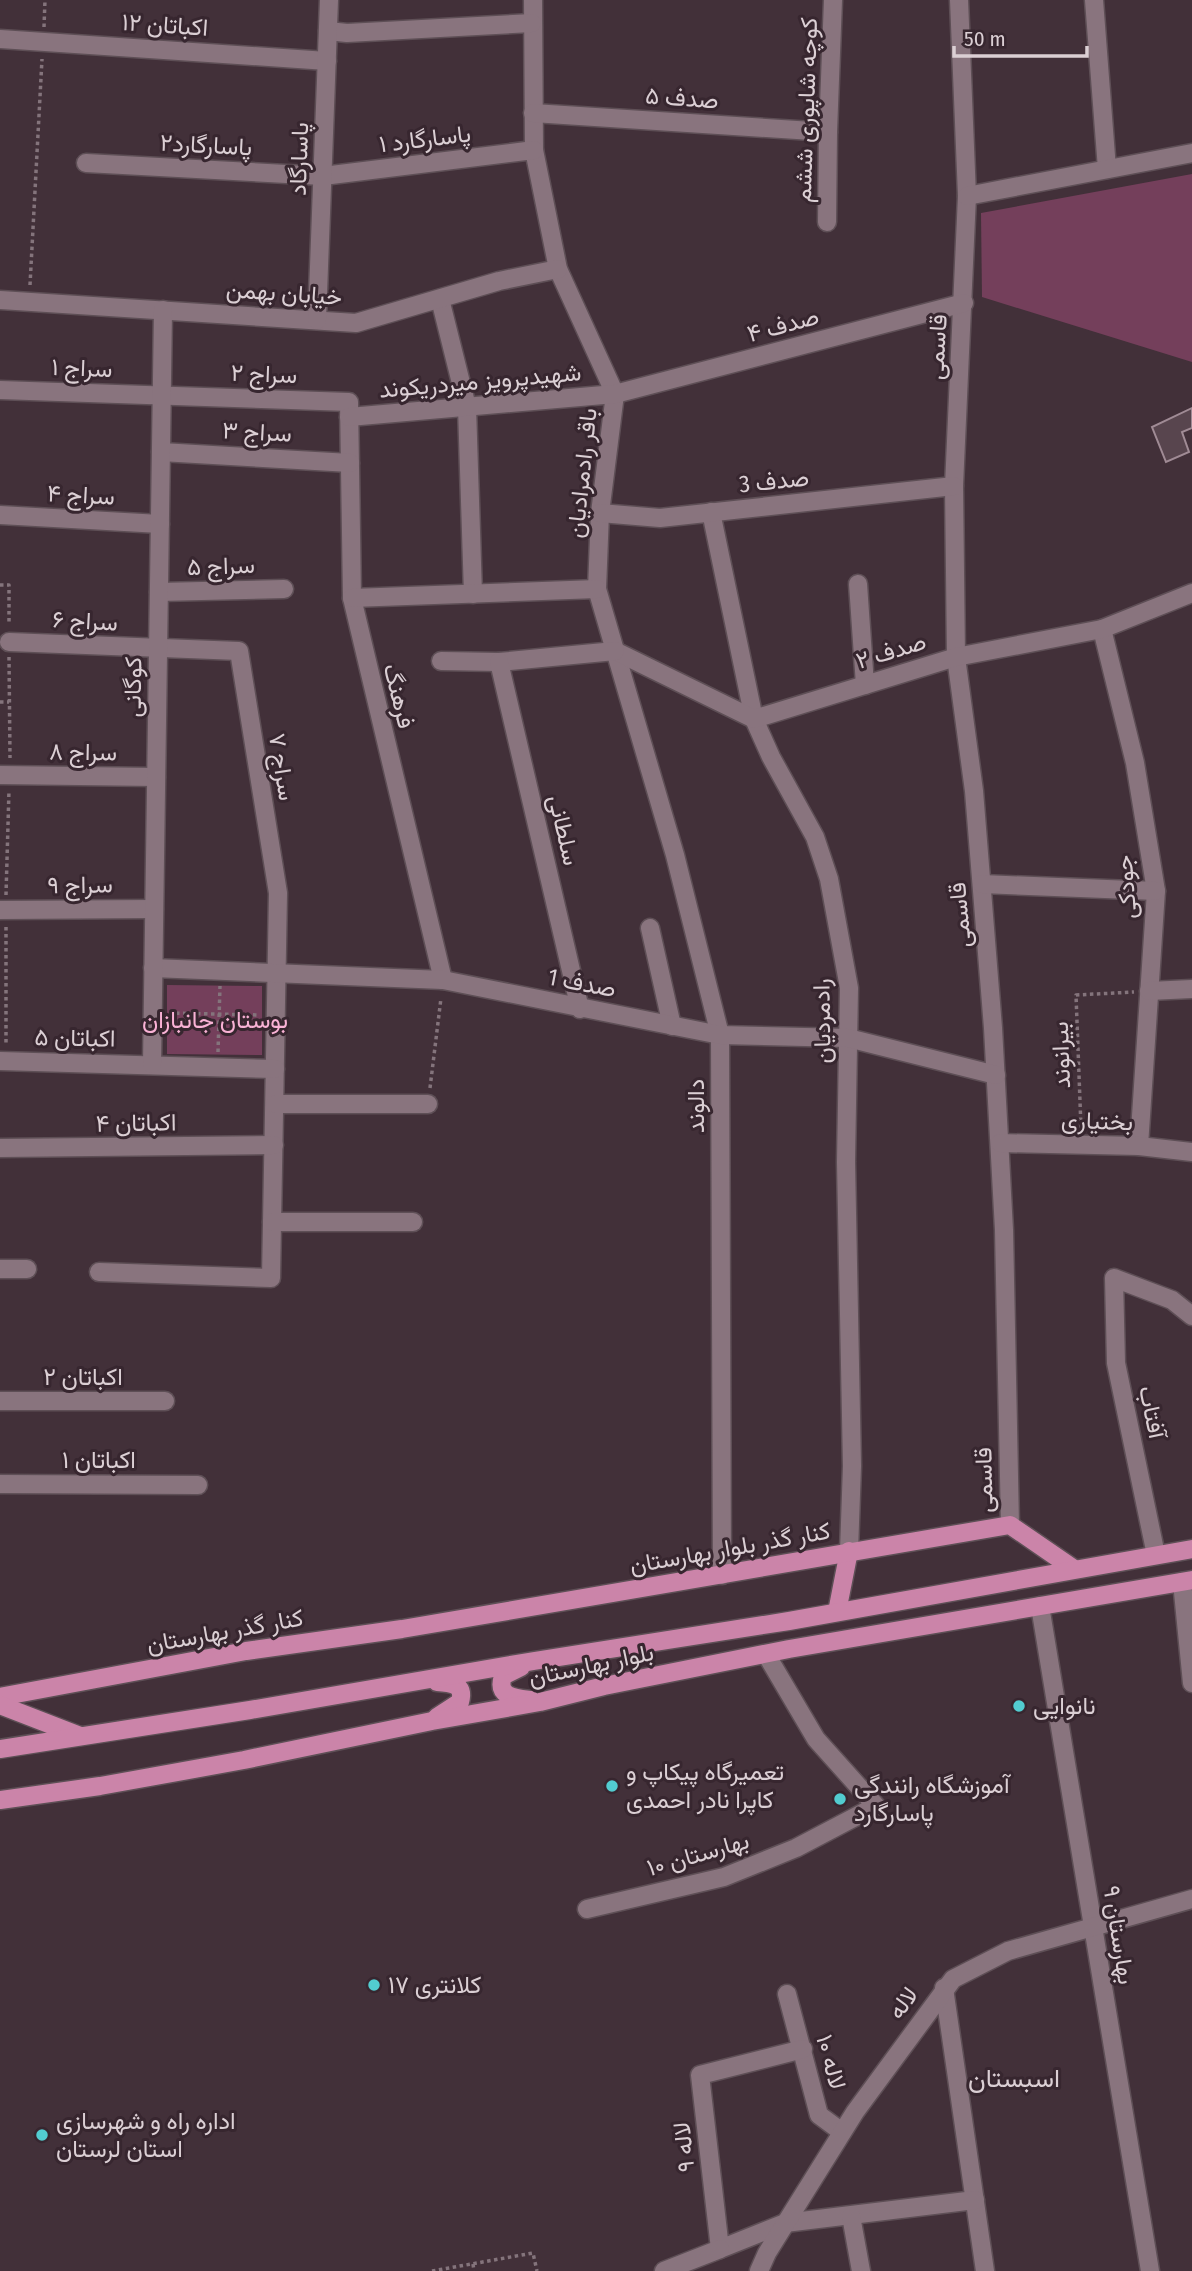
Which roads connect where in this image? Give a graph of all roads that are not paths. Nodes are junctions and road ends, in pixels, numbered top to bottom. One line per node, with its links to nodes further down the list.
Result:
1 (329, 0): 8 (street, پاسارگاد)
2 (533, 0): 7 (street, باقر رادمرادیان)
3 (824, 0): 4 (street)
4 (834, 0): 12 (street, کوچه شاپوری ششم)
5 (959, 0): 18 (street, قاسمی)
6 (1094, 0): 16 (street)
7 (532, 23): 8 (street); 11 (street, باقر رادمرادیان)
8 (328, 31): 10 (street, پاسارگاد)
9 (0, 39): 10 (street, اکباتان ۱۲)
10 (327, 61): 17 (street, پاسارگاد)
11 (533, 113): 12 (street, صدف ۵); 13 (street, باقر رادمرادیان)
12 (828, 132): 19 (street, کوچه شاپوری ششم)
13 (534, 150): 17 (street, پاسارگارد ۱); 20 (street, باقر رادمرادیان)
14 (1192, 153): 16 (street)
15 (86, 163): 17 (street, پاسارگارد۲)
16 (1107, 169): 18 (street)
17 (323, 176): 25 (street, پاسارگاد)
18 (967, 196): 23 (street, قاسمی)
19 (827, 222)
20 (558, 269): 21 (street, خیابان بهمن); 27 (street, باقر رادمرادیان)
21 (440, 299): 25 (street, خیابان بهمن); 29 (street)
22 (0, 300): 24 (street, خیابان بهمن)
23 (964, 303): 27 (street, صدف ۴); 33 (street, قاسمی)
24 (163, 310): 25 (street, خیابان بهمن); 28 (street, کوگانی)
25 (317, 320)
26 (0, 390): 28 (street, سراج ۱)
27 (615, 394): 29 (street, شهیدپرویز میردریکوند); 35 (street, باقر رادمرادیان)
28 (162, 395): 30 (street, سراج ۲); 31 (street, کوگانی)
29 (467, 407): 30 (street, شهیدپرویز میردریکوند); 43 (street)
30 (349, 417): 32 (street, فرهنگ)
31 (161, 452): 32 (street, سراج ۳); 37 (street, کوگانی)
32 (350, 463): 44 (street, فرهنگ)
33 (954, 486): 34 (street, صدف 3); 49 (street, قاسمی)
34 (711, 512): 35 (street, صدف 3); 53 (street, رادمردیان)
35 (600, 513): 40 (street, باقر رادمرادیان)
36 (0, 515): 37 (street, سراج ۴)
37 (160, 524): 41 (street, کوگانی)
38 (858, 584): 52 (street)
39 (284, 589): 41 (street, سراج ۵)
40 (597, 589): 43 (street); 48 (street, باقر رادمرادیان)
41 (159, 592): 47 (street, کوگانی)
42 (1192, 593): 45 (street, صدف ۲)
43 (473, 594): 44 (street)
44 (352, 598): 63 (street, فرهنگ)
45 (1102, 629): 49 (street, صدف ۲); 57 (street, جودکی)
46 (9, 642): 47 (street, سراج ۶)
47 (158, 650): 55 (street, کوگانی); 62 (street, سراج ۷)
48 (615, 651): 51 (street); 53 (street); 68 (street, دالوند)
49 (956, 657): 52 (street, صدف ۲); 56 (street, قاسمی)
50 (441, 661): 51 (street)
51 (499, 662): 66 (street, سلطانی)
52 (865, 685): 53 (street, صدف ۲)
53 (754, 719): 69 (street, رادمردیان)
54 (5, 775): 55 (street, سراج ۸)
55 (156, 777): 58 (street, کوگانی)
56 (982, 884): 57 (street); 73 (street, قاسمی)
57 (1156, 891): 65 (street, جودکی)
58 (154, 909): 59 (street, سراج ۹); 61 (street, کوگانی)
59 (3, 910)
60 (650, 928): 67 (street)
61 (153, 968): 62 (street, صدف 1); 71 (street, کوگانی)
62 (278, 971): 63 (street, صدف 1); 72 (street)
63 (443, 980): 66 (street, صدف 1)
64 (1192, 989): 65 (street)
65 (1149, 990): 78 (street, جودکی)
66 (580, 1009): 67 (street, صدف 1)
67 (672, 1026): 68 (street, صدف 1)
68 (720, 1035): 69 (street, صدف 1); 96 (street, دالوند)
69 (848, 1038): 73 (street, صدف 1); 93 (street, رادمردیان)
70 (3, 1061): 71 (street, اکباتان ۵)
71 (152, 1064): 72 (street, اکباتان ۵)
72 (275, 1069): 74 (street)
73 (996, 1075): 76 (street, قاسمی)
74 (275, 1104): 75 (street); 77 (street)
75 (428, 1104)
76 (1000, 1143): 78 (street, بختیاری); 91 (street, قاسمی)
77 (274, 1145): 79 (street, اکباتان ۴); 81 (street)
78 (1139, 1146): 80 (street, بختیاری)
79 (0, 1148)
80 (1192, 1152)
81 (272, 1222): 82 (street); 85 (street)
82 (413, 1222)
83 (0, 1269): 84 (street)
84 (27, 1269)
85 (99, 1272)
86 (1192, 1315): 94 (street, آفتاب)
87 (0, 1401): 88 (street, اکباتان ۲)
88 (165, 1401)
89 (0, 1484): 90 (street, اکباتان ۱)
90 (198, 1485)
91 (1010, 1525): 93 (main road, کنار گذر بلوار بهارستان); 95 (main road)
92 (1192, 1549): 94 (main road, بلوار بهارستان)
93 (849, 1551): 96 (main road, کنار گذر بلوار بهارستان); 99 (main road)
94 (1156, 1555): 95 (main road, بلوار بهارستان)
95 (1074, 1569): 99 (main road, بلوار بهارستان)
96 (722, 1575): 100 (main road, کنار گذر بلوار بهارستان)
97 (1187, 1581): 98 (main road, بلوار بهارستان); 104 (street)
98 (1040, 1606): 101 (main road, بلوار بهارستان); 114 (street, بهارستان ۹)
99 (837, 1612): 102 (main road, بلوار بهارستان)
100 (459, 1618): 105 (main road, کنار گذر بهارستان)
101 (766, 1654): 106 (main road, بلوار بهارستان); 113 (street, بهارستان ۱۰)
102 (534, 1661): 103 (main road, بلوار بهارستان); 106 (main road)
103 (421, 1680): 108 (main road); 109 (main road, بلوار بهارستان)
104 (1192, 1683)
105 (0, 1696)
106 (540, 1702): 108 (main road, بلوار بهارستان)
107 (0, 1705): 109 (main road)
108 (432, 1721): 111 (main road, بلوار بهارستان)
109 (80, 1737): 110 (main road, بلوار بهارستان)
110 (0, 1749)
111 (0, 1800)
112 (1192, 1899): 114 (street, لاله)
113 (587, 1909)
114 (1093, 1927): 115 (street, لاله); 127 (street, بهارستان ۹)
115 (944, 1988): 118 (street, لاله); 119 (street)
116 (787, 1994): 117 (street, لاله ۱۰)
117 (803, 2049): 118 (street, لاله ۱۰); 122 (street, لاله ۹)
118 (842, 2132): 121 (street, لاله)
119 (975, 2200): 120 (street); 126 (street)
120 (851, 2216): 121 (street); 125 (street)
121 (785, 2223): 122 (street); 124 (street, لاله)
122 (720, 2249): 123 (street)
123 (664, 2271)
124 (759, 2271)
125 (861, 2271)
126 (985, 2271)
127 (1150, 2271)

